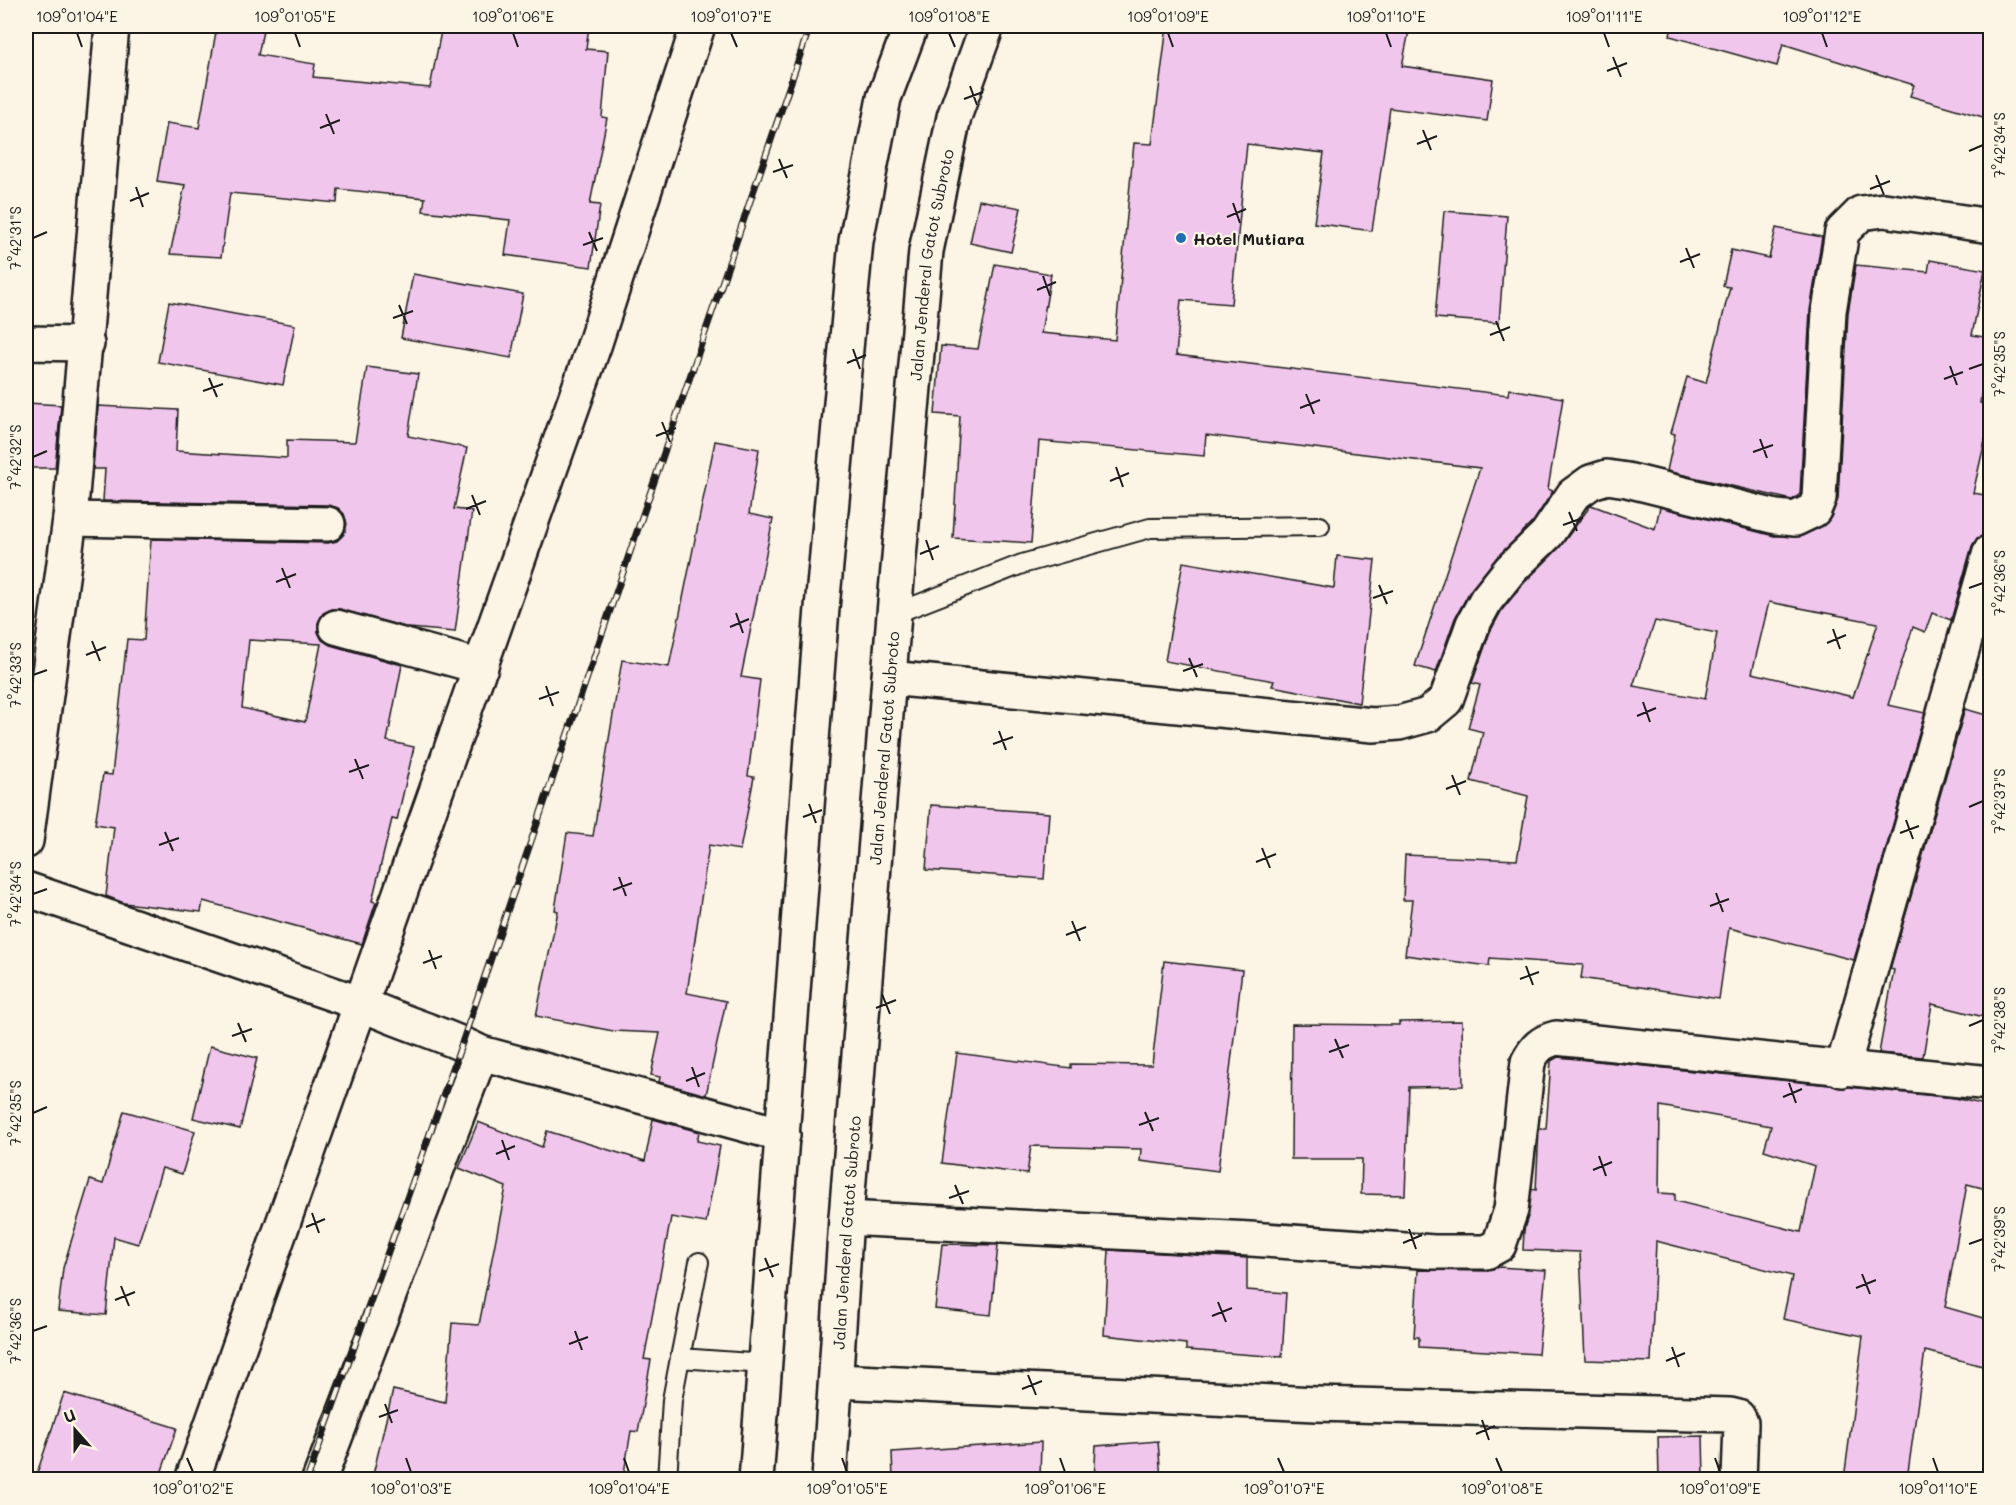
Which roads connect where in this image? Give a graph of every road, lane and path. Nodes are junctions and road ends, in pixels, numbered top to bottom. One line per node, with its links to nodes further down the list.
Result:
1 (112, 26): 7 (street)
2 (698, 26): 14 (street)
3 (911, 26): 22 (street)
4 (987, 26): 12 (street, Jalan Jenderal Gatot Subroto)
5 (1990, 226): 15 (street)
6 (26, 343): 7 (street)
7 (87, 344): 8 (street)
8 (70, 519): 9 (street); 16 (street)
9 (328, 524)
10 (1320, 526): 12 (lane)
11 (1990, 552): 20 (street)
12 (894, 614): 15 (street, Jalan Jenderal Gatot Subroto)
13 (336, 627): 14 (street)
14 (481, 667): 18 (street)
15 (889, 678): 23 (street, Jalan Jenderal Gatot Subroto)
16 (26, 841)
17 (26, 889): 18 (street)
18 (363, 1004): 19 (street); 28 (street)
19 (481, 1053): 22 (street); 29 (street)
20 (1842, 1070): 21 (street); 23 (street)
21 (1990, 1083)
22 (783, 1135): 26 (street)
23 (846, 1218): 27 (street, Jalan Jenderal Gatot Subroto)
24 (699, 1262): 25 (lane)
25 (680, 1358): 26 (lane); 30 (lane)
26 (765, 1364): 31 (street)
27 (836, 1381): 32 (street, Jalan Jenderal Gatot Subroto); 33 (street)
28 (192, 1479)
29 (319, 1479)
30 (667, 1479)
31 (756, 1479)
32 (829, 1479)
33 (1739, 1479)

